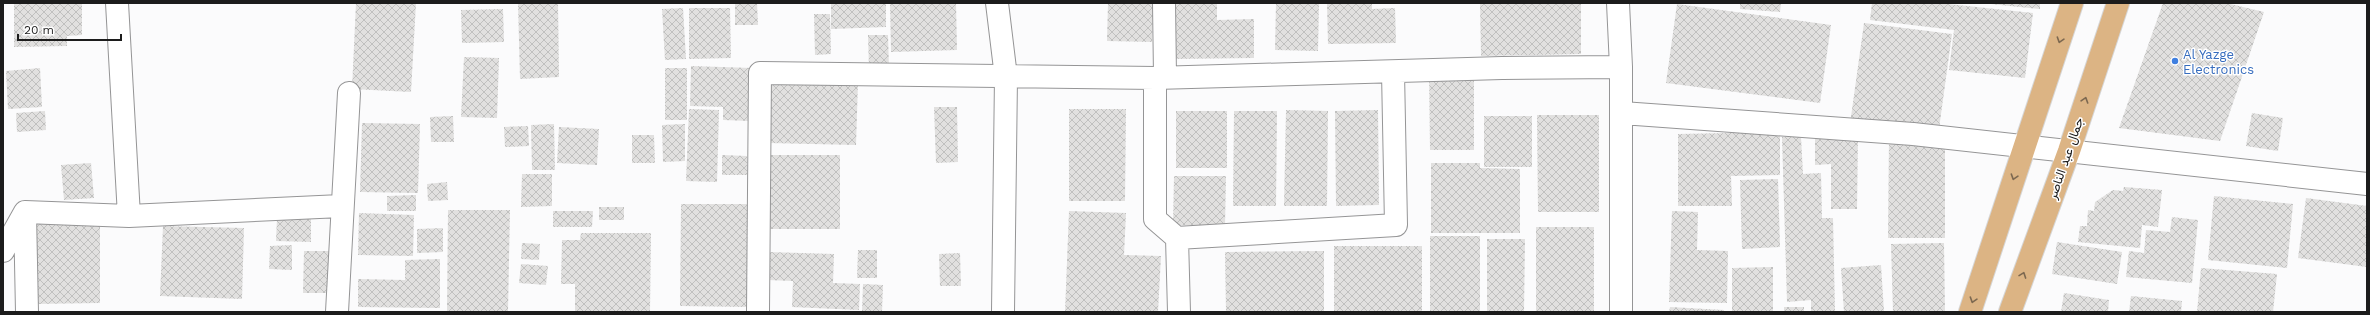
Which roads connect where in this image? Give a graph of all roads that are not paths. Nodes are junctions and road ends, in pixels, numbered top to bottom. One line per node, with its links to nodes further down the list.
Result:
1 (117, 3): 18 (street)
2 (997, 3): 9 (street)
3 (1164, 3): 10 (street)
4 (1618, 3): 7 (street)
5 (2072, 3): 13 (main road, one-way to 13)
6 (2118, 3): 14 (main road, جمال عبد الناصر, one-way to 6)
7 (1621, 68): 8 (street); 12 (street)
8 (1393, 72): 10 (street); 19 (street)
9 (1006, 77): 10 (street); 23 (street); 24 (street)
10 (1160, 77): 19 (street)
11 (349, 92): 16 (street)
12 (1622, 113): 13 (street); 26 (street)
13 (2024, 147): 14 (street); 27 (main road, one-way to 27)
14 (2069, 151): 15 (street); 28 (main road, جمال عبد الناصر, one-way to 14)
15 (2367, 184)
16 (341, 206): 18 (street); 22 (street)
17 (25, 212): 18 (street); 20 (street); 21 (street)
18 (129, 216)
19 (1177, 238): 25 (street)
20 (3, 251)
21 (27, 312)
22 (337, 312)
23 (758, 312)
24 (1003, 312)
25 (1180, 312)
26 (1621, 312)
27 (1970, 312)
28 (2010, 312)

